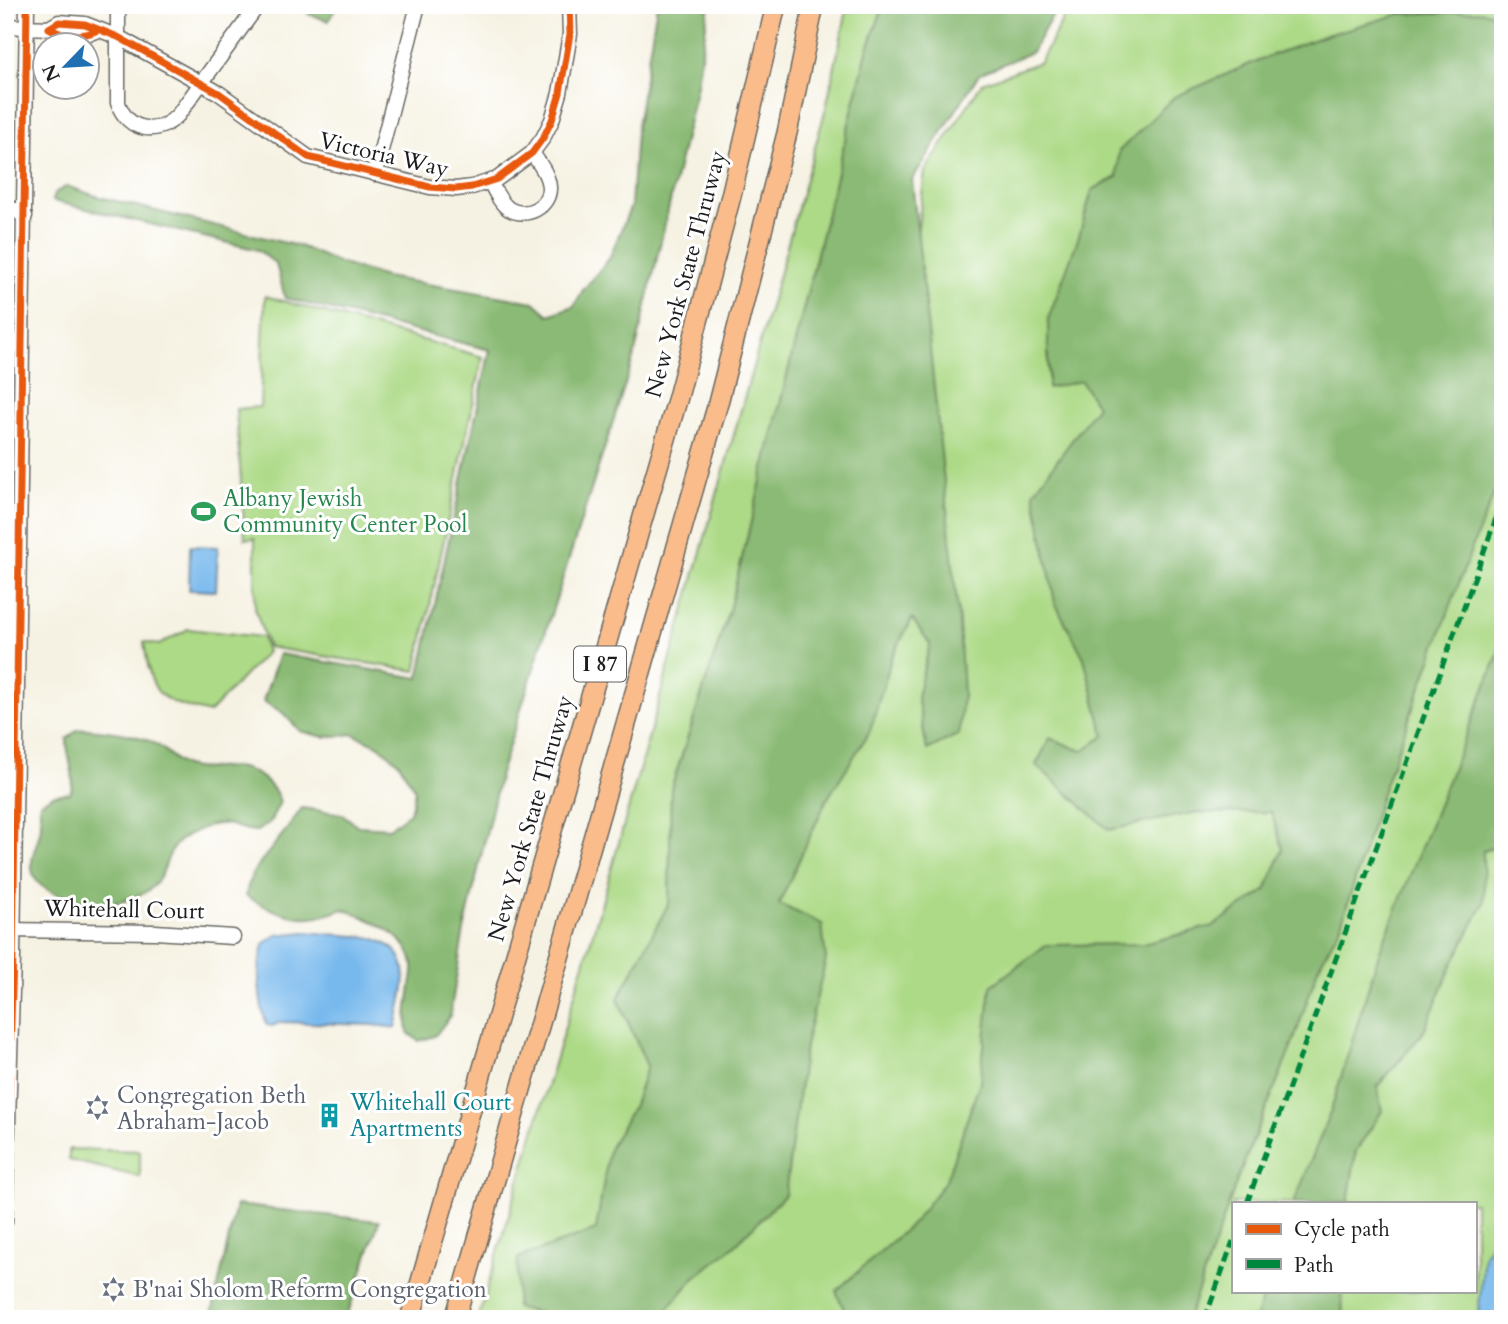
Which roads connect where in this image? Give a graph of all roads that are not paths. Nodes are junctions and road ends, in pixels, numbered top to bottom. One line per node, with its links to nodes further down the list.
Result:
1 (27, 5): 9 (street)
2 (118, 5): 10 (street)
3 (258, 5): 11 (street)
4 (418, 5): 13 (street, Victoria Way)
5 (569, 5): 12 (street, Victoria Way)
6 (776, 5): 21 (highway, New York State Thruway / I 87)
7 (814, 5): 22 (highway, I 87)
8 (5, 26): 9 (street, Victoria Way)
9 (26, 28): 10 (street, Victoria Way); 16 (street)
10 (118, 37): 11 (street, Victoria Way); 11 (street)
11 (201, 82): 13 (street, Victoria Way)
12 (532, 153): 14 (street, Victoria Way); 14 (street)
13 (375, 174): 14 (street, Victoria Way)
14 (490, 182)
15 (5, 205): 16 (street)
16 (25, 216): 17 (street); 18 (street)
17 (5, 220)
18 (9, 930): 19 (street, Whitehall Court); 20 (street)
19 (233, 937)
20 (5, 1223)
21 (410, 1319)
22 (455, 1319)

